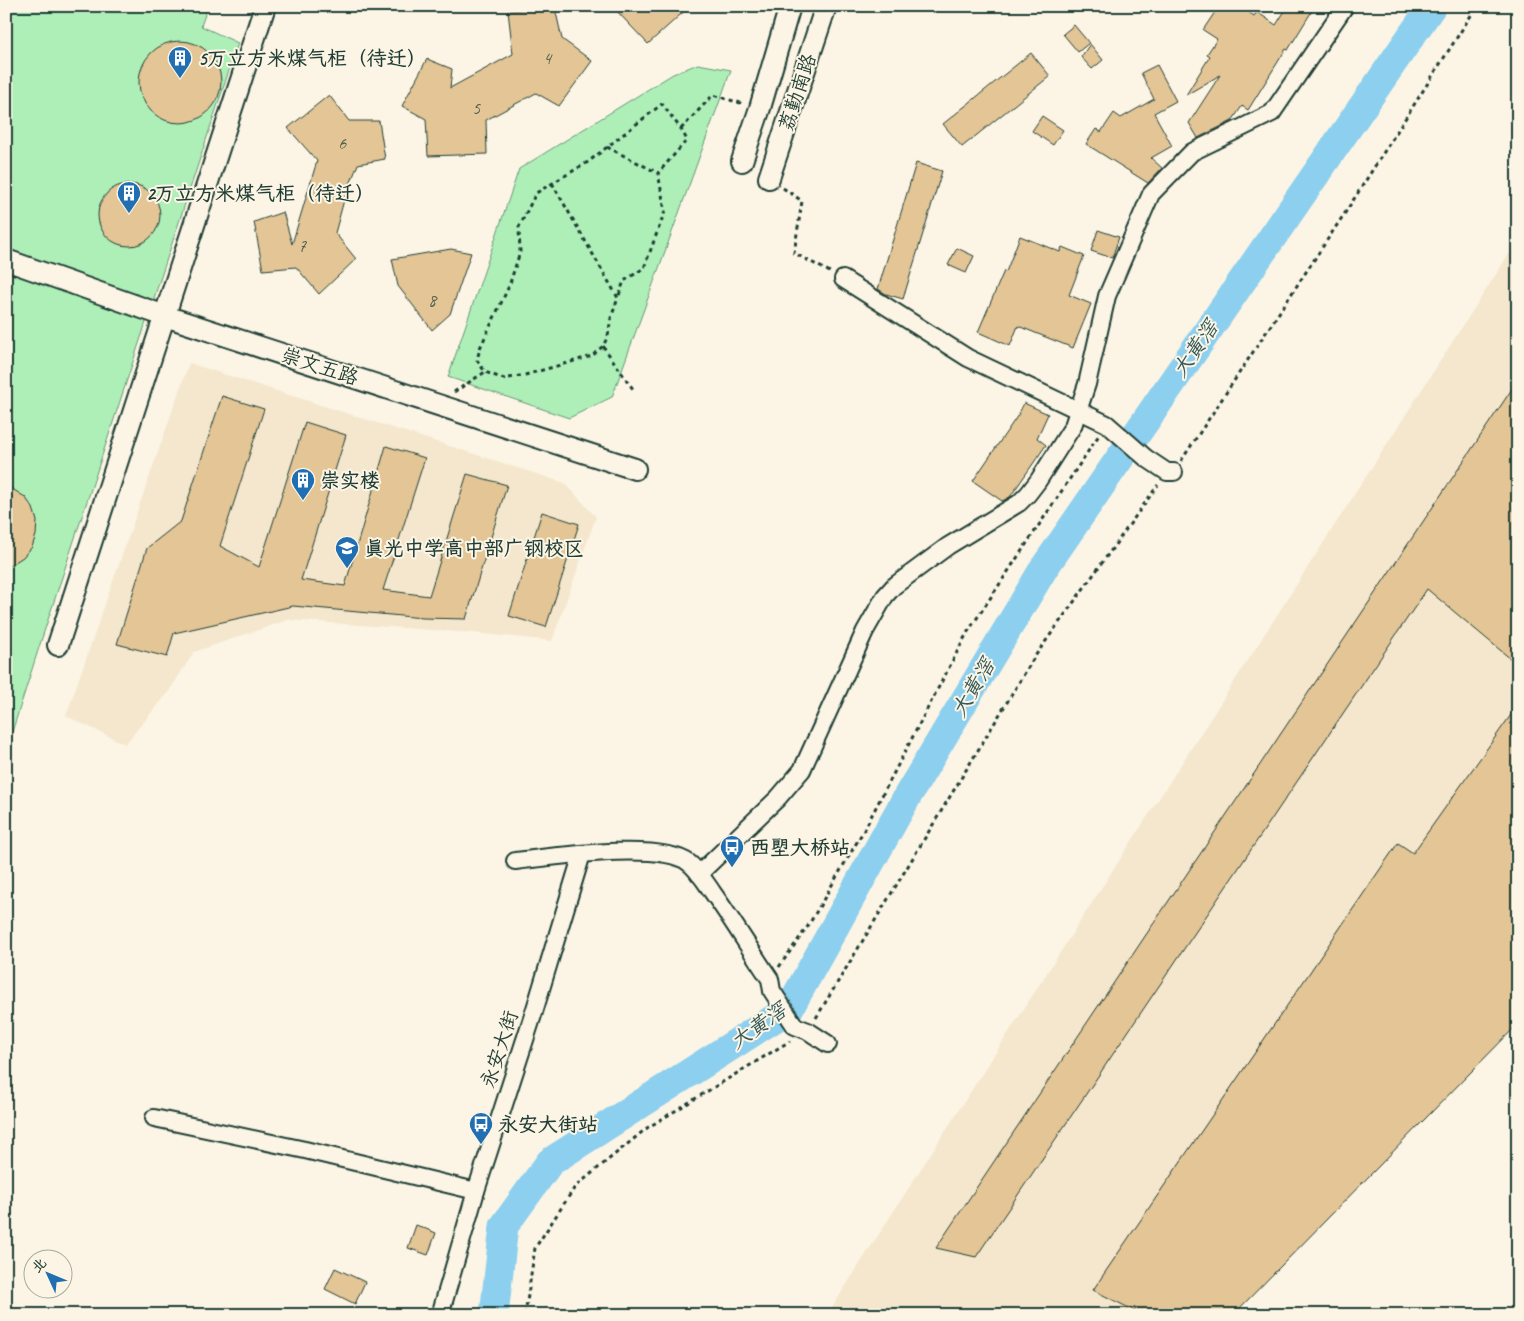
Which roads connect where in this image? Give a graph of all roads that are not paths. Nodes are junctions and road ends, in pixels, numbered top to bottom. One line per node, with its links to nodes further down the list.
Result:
1 (258, 6): 6 (street)
2 (265, 6): 6 (street)
3 (790, 6): 7 (street, 荔勤南路)
4 (826, 6): 8 (street, 荔勤南路)
5 (1345, 6): 12 (street)
6 (248, 56): 11 (street)
7 (742, 160)
8 (769, 178)
9 (6, 260): 11 (street, 崇文五路)
10 (843, 279): 12 (street)
11 (165, 316): 13 (street, 崇文五路); 15 (street)
12 (1079, 411): 14 (street); 18 (street)
13 (635, 468)
14 (1171, 472)
15 (58, 645)
16 (582, 854): 17 (street); 18 (street); 21 (street, 永安大街)
17 (515, 861)
18 (699, 874): 19 (street)
19 (828, 1044)
20 (154, 1118): 21 (street)
21 (476, 1191): 22 (street, 永安大街)
22 (440, 1315)

